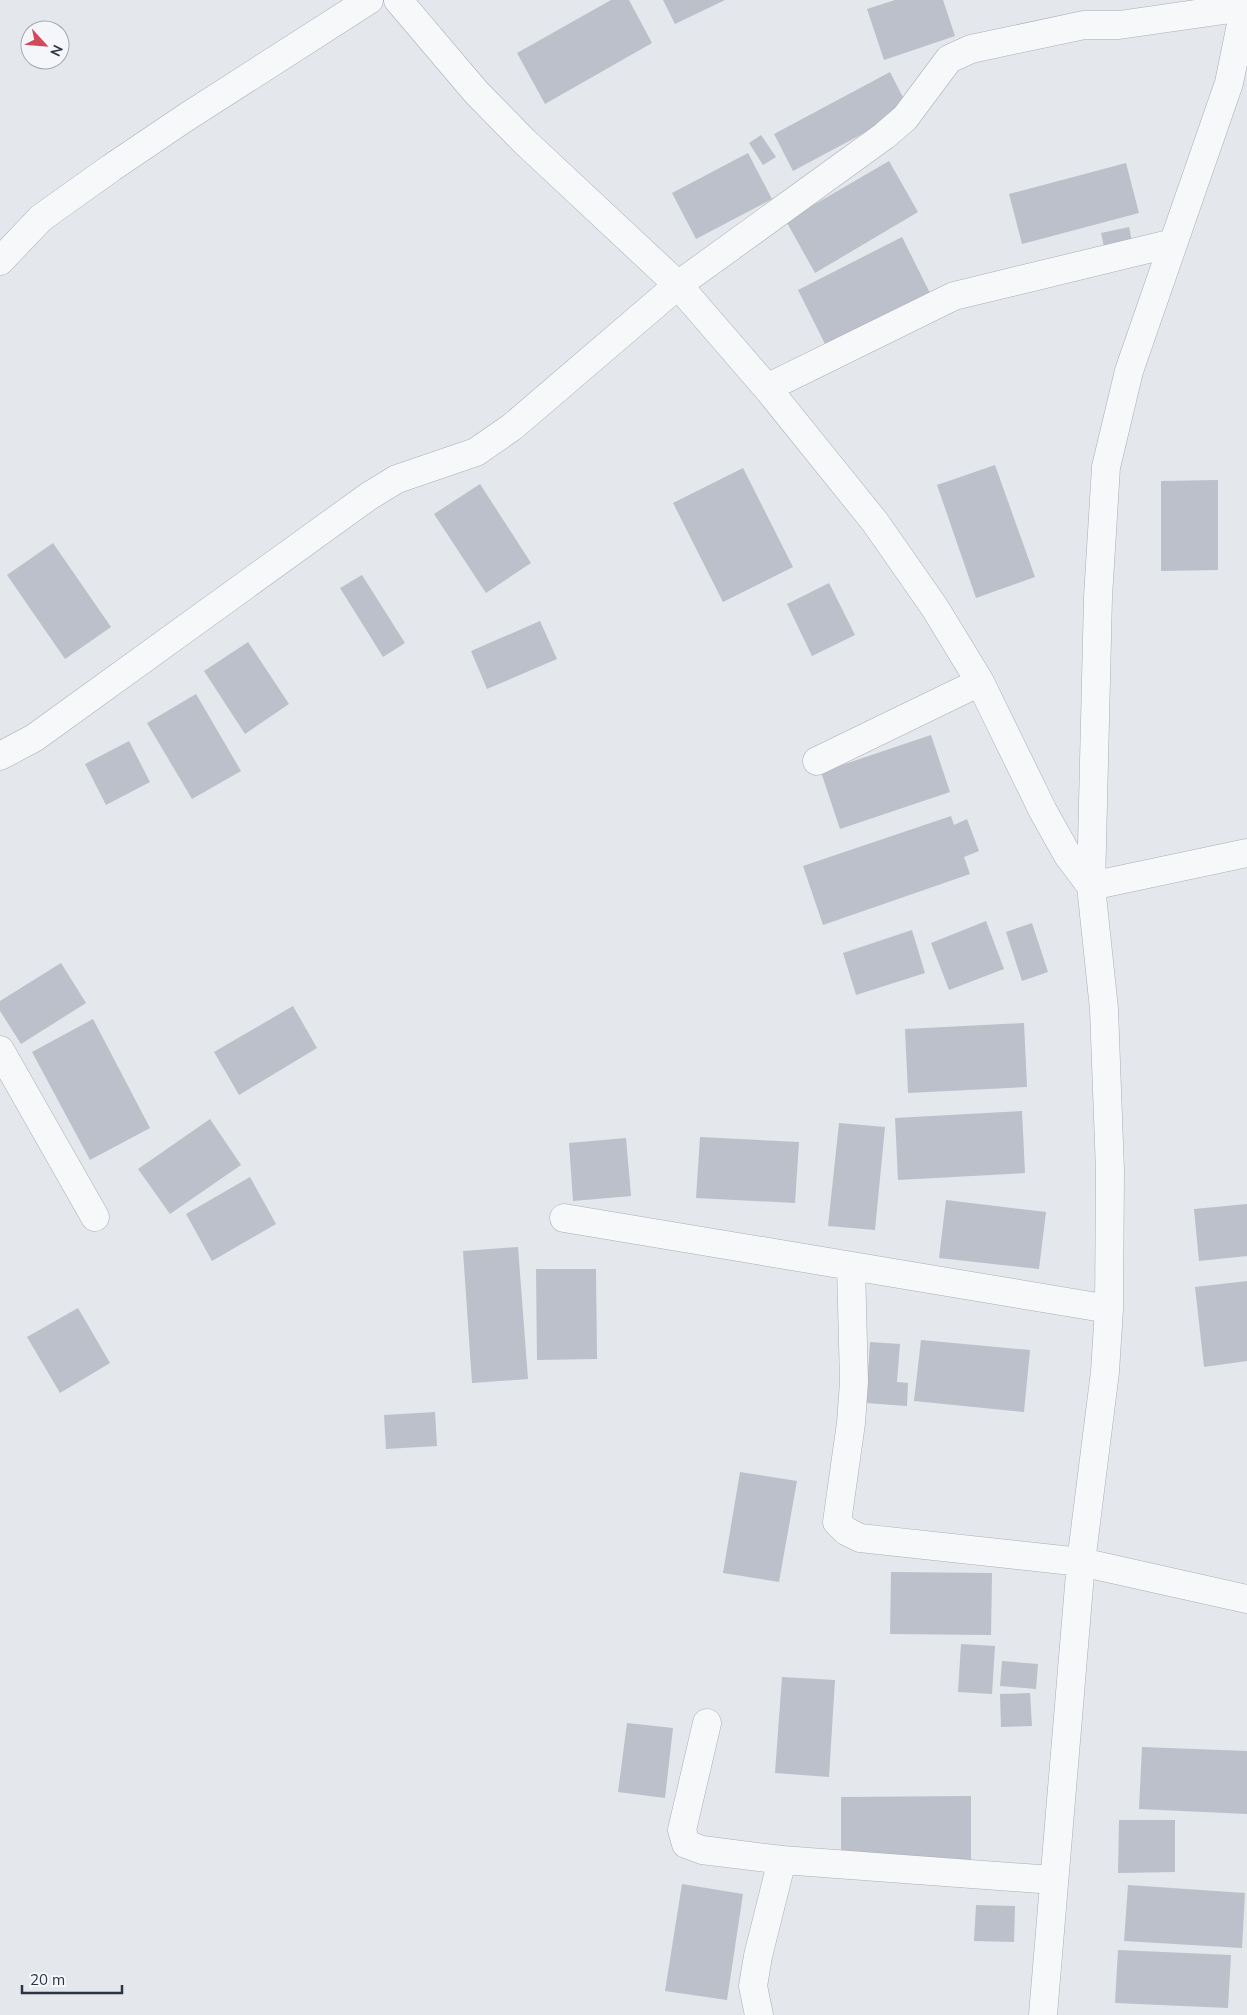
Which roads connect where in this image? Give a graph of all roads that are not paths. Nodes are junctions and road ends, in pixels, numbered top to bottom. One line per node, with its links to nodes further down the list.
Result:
1 (369, 0): 5 (street)
2 (398, 0): 6 (street)
3 (1246, 4): 4 (street); 6 (street)
4 (1172, 243): 7 (street); 12 (street)
5 (0, 261)
6 (678, 285): 7 (street); 9 (street)
7 (768, 388): 8 (street)
8 (980, 682): 10 (street); 12 (street)
9 (0, 756)
10 (817, 761)
11 (1247, 853): 12 (street)
12 (1091, 886): 17 (street)
13 (0, 1050): 14 (street)
14 (95, 1217)
15 (564, 1218): 16 (street)
16 (851, 1266): 17 (street); 18 (street)
17 (1109, 1309): 18 (street)
18 (1081, 1562): 19 (street); 22 (street)
19 (1247, 1599)
20 (707, 1723): 21 (street)
21 (782, 1860): 22 (street); 23 (street)
22 (1054, 1880): 24 (street)
23 (758, 2015)
24 (1043, 2015)

